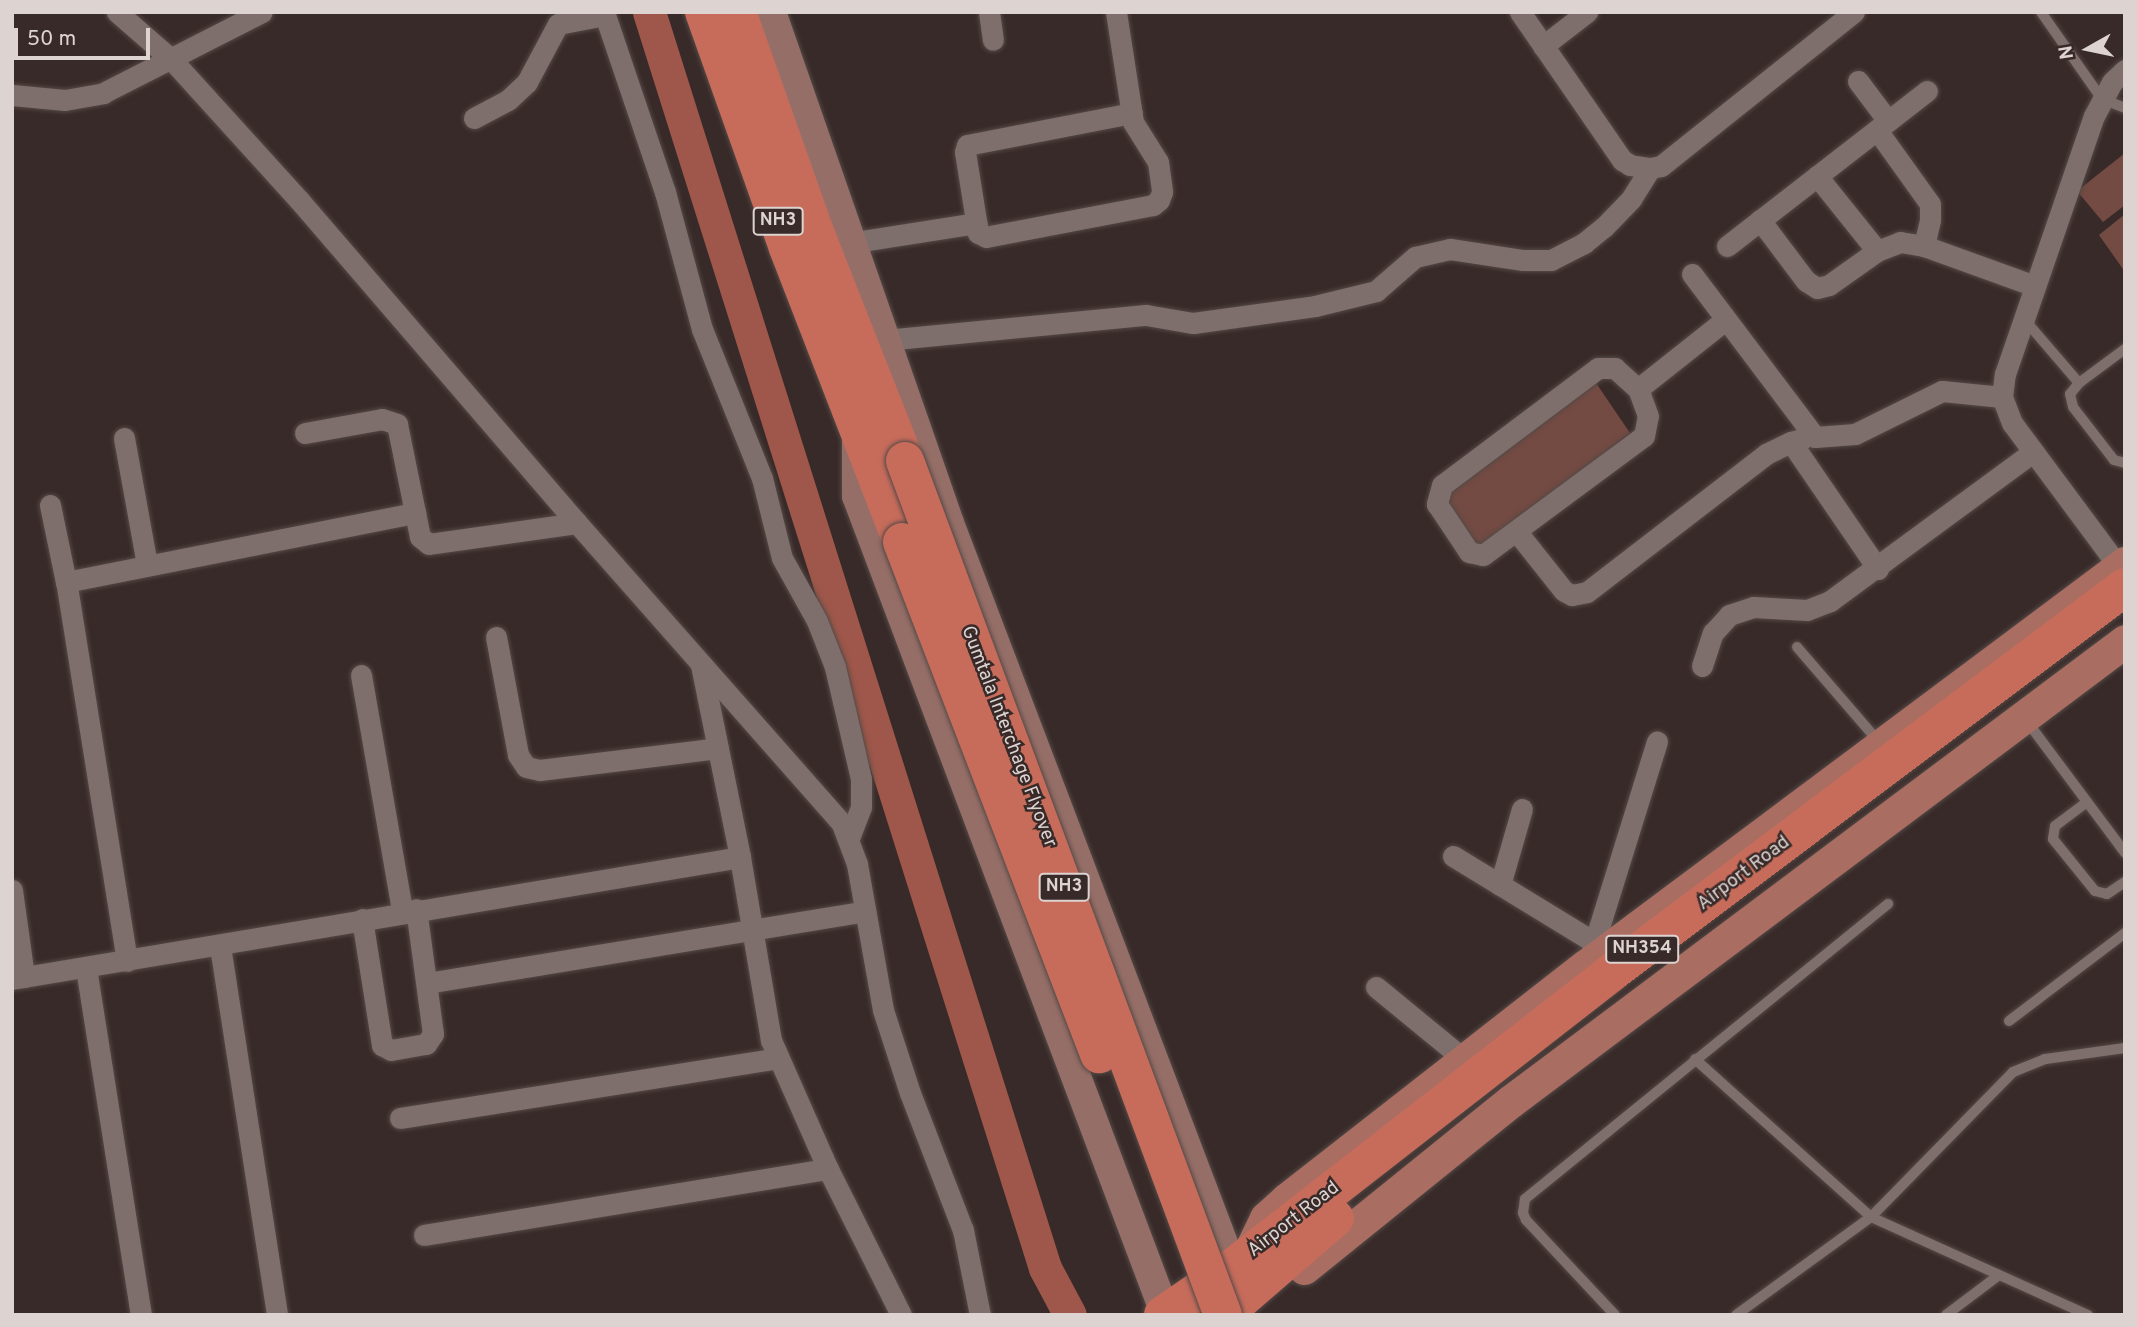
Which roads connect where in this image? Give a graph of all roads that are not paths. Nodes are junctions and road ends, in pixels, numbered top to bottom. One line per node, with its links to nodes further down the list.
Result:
1 (117, 12): 15 (street)
2 (262, 12): 15 (street)
3 (704, 12): 43 (highway, NH3)
4 (737, 12): 41 (highway, NH3)
5 (771, 12): 29 (street)
6 (989, 12): 13 (street)
7 (1116, 12): 22 (street)
8 (1520, 12): 14 (street)
9 (1587, 12): 14 (street)
10 (1854, 12): 25 (street)
11 (2041, 12): 20 (lane)
12 (605, 14): 23 (street); 71 (street)
13 (993, 40)
14 (1544, 46): 25 (street)
15 (172, 60): 19 (street); 52 (street)
16 (2125, 70): 20 (street)
17 (1858, 81): 24 (street)
18 (1927, 91): 24 (street)
19 (12, 95)
20 (2102, 99): 21 (lane); 34 (street)
21 (2125, 108)
22 (1132, 113): 28 (street); 28 (street)
23 (474, 118)
24 (1882, 126): 26 (street); 31 (street)
25 (1650, 169): 37 (street)
26 (1817, 176): 27 (street); 32 (street)
27 (1760, 220): 30 (street); 32 (street)
28 (976, 223): 29 (street)
29 (849, 243): 37 (street)
30 (1727, 246)
31 (1924, 246): 32 (street); 34 (street)
32 (1877, 251)
33 (1692, 274): 36 (street)
34 (2035, 286): 35 (street)
35 (2024, 319): 39 (lane); 42 (street)
36 (1726, 320): 40 (street); 46 (street)
37 (885, 341): 41 (street)
38 (2125, 349): 39 (lane)
39 (2078, 383): 49 (lane)
40 (1638, 389): 53 (street); 53 (street)
41 (891, 393): 101 (street); 101 (highway, Gumtala Interchage Flyover / NH3, bridge)
42 (2002, 397): 46 (street); 48 (street)
43 (857, 427): 102 (highway, Gumtala Interchage Flyover / NH3, bridge); 102 (street)
44 (305, 433): 51 (street)
45 (124, 438): 54 (street)
46 (1815, 438): 47 (street)
47 (1791, 442): 53 (street); 55 (street)
48 (2033, 452): 55 (street); 56 (street)
49 (2125, 463)
50 (50, 505): 57 (street)
51 (415, 513): 52 (street); 54 (street)
52 (577, 523): 62 (street)
53 (1517, 532)
54 (147, 565): 57 (street)
55 (1878, 569): 63 (street)
56 (2123, 572): 67 (main road); 101 (highway, Airport Road / NH354)
57 (65, 582): 86 (street)
58 (2125, 617): 101 (highway, Airport Road / NH354)
59 (496, 637): 68 (street)
60 (2125, 640): 65 (main road)
61 (1797, 648): 67 (lane)
62 (701, 663): 68 (street); 71 (street)
63 (1702, 666)
64 (361, 675): 79 (street)
65 (2024, 716): 69 (lane); 101 (main road)
66 (1657, 741): 85 (street)
67 (1882, 745): 85 (main road)
68 (718, 748): 73 (street)
69 (2087, 802): 72 (lane); 75 (lane)
70 (1522, 809): 76 (street)
71 (849, 838): 80 (street)
72 (2125, 853)
73 (740, 856): 79 (street); 82 (street)
74 (1453, 856): 76 (street)
75 (2125, 883)
76 (1500, 885): 85 (street)
77 (12, 890): 88 (street)
78 (1888, 904): 94 (lane)
79 (409, 910): 81 (street); 89 (street)
80 (865, 911): 82 (street); 106 (street)
81 (362, 919): 84 (street); 89 (street)
82 (752, 929): 89 (street); 93 (street)
83 (2125, 933): 91 (lane)
84 (220, 946): 86 (street); 104 (street)
85 (1591, 954): 95 (main road)
86 (127, 961): 87 (street)
87 (86, 968): 88 (street); 103 (street)
88 (18, 978)
89 (427, 983)
90 (1376, 987): 95 (street)
91 (2009, 1021)
92 (2125, 1048): 98 (lane)
93 (776, 1058): 96 (street); 97 (street)
94 (1695, 1059): 98 (lane); 107 (lane)
95 (1465, 1060): 101 (main road)
96 (400, 1118)
97 (828, 1169): 99 (street); 105 (street)
98 (1871, 1217): 100 (lane); 108 (lane)
99 (424, 1235)
100 (1999, 1275): 109 (lane); 110 (lane)
101 (1240, 1293): 102 (highway, Airport Road / NH354)
102 (1173, 1314)
103 (141, 1315)
104 (277, 1315)
105 (901, 1315)
106 (980, 1315)
107 (1615, 1315)
108 (1736, 1315)
109 (1946, 1315)
110 (2088, 1315)

